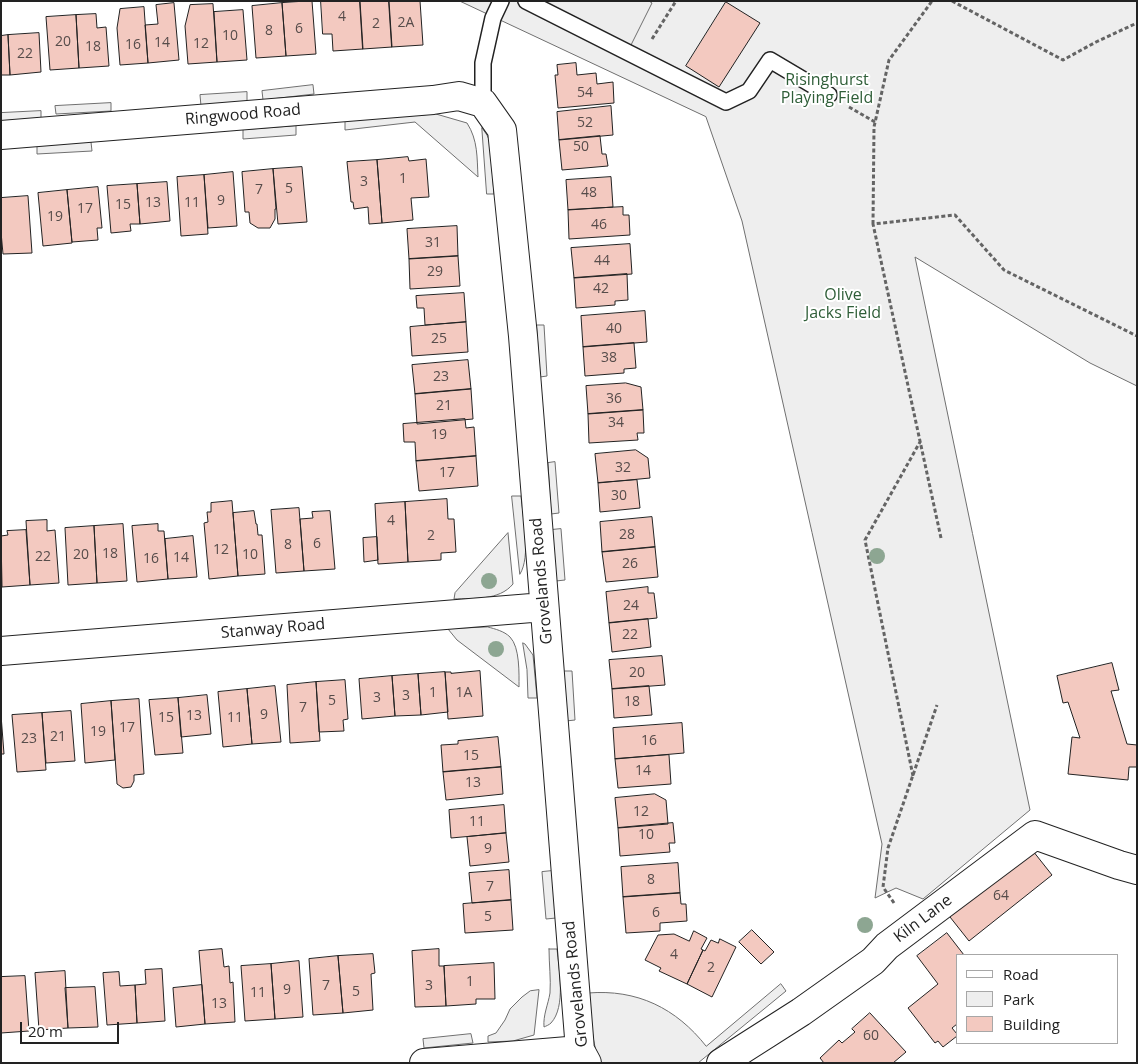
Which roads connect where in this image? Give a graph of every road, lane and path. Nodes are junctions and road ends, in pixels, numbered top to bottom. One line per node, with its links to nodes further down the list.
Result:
1 (501, 1): 9 (lane)
2 (526, 1): 7 (lane)
3 (676, 1): 7 (path)
4 (932, 1): 10 (path)
5 (952, 1): 6 (path)
6 (1137, 23)
7 (639, 59): 8 (lane)
8 (830, 95): 10 (path)
9 (483, 103): 11 (street, Ringwood Road); 16 (street, Grovelands Road)
10 (876, 122): 12 (path)
11 (1, 135)
12 (873, 224): 13 (path); 14 (path)
13 (1137, 336)
14 (920, 442): 15 (path); 19 (path)
15 (941, 538)
16 (544, 607): 17 (street, Stanway Road); 22 (street, Grovelands Road)
17 (1, 651)
18 (938, 704): 19 (path)
19 (913, 776): 21 (path)
20 (1137, 870): 21 (street, Kiln Lane)
21 (910, 929): 24 (street, Kiln Lane)
22 (583, 1056): 23 (street)
23 (424, 1063)
24 (721, 1063)

